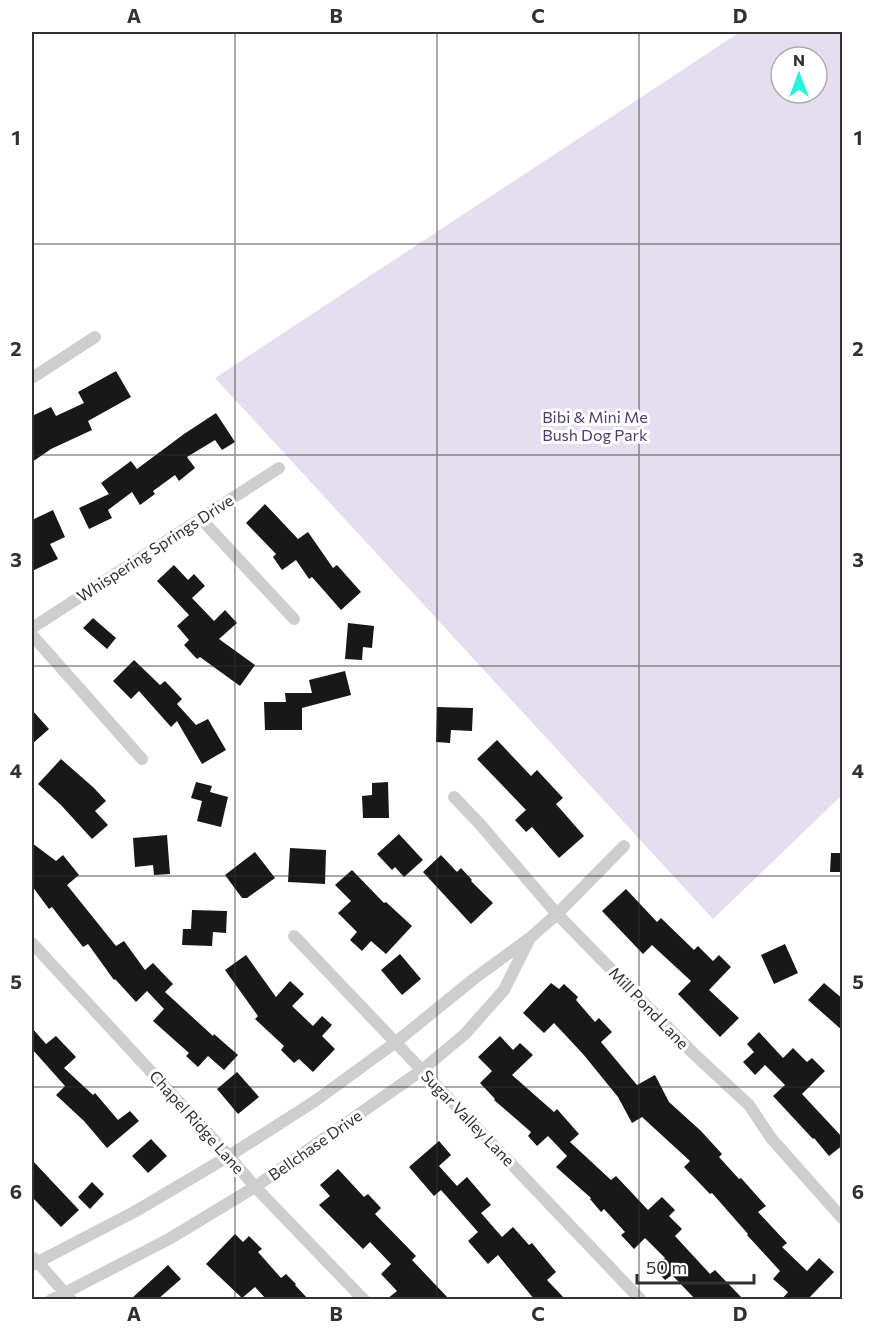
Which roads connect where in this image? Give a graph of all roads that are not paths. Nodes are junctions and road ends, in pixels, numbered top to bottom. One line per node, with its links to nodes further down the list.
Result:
1 (95, 337): 2 (street)
2 (32, 378)
3 (279, 468): 4 (street, Whispering Springs Drive)
4 (201, 519): 5 (street); 6 (street, Whispering Springs Drive)
5 (294, 620)
6 (32, 628)
7 (32, 635): 8 (street)
8 (142, 759)
9 (454, 797): 11 (street, Mill Pond Lane)
10 (624, 846): 11 (street, Bellchase Drive)
11 (557, 914): 13 (street, Bellchase Drive); 19 (street, Mill Pond Lane)
12 (294, 936): 15 (street, Sugar Valley Lane)
13 (531, 936): 15 (street, Bellchase Drive); 16 (street, Bellchase Drive)
14 (32, 943): 17 (street, Chapel Ridge Lane)
15 (396, 1042): 16 (street, Sugar Valley Lane); 17 (street, Bellchase Drive)
16 (422, 1070): 18 (street, Bellchase Drive); 24 (street, Sugar Valley Lane)
17 (229, 1156): 18 (street, Chapel Ridge Lane); 20 (street, Bellchase Drive)
18 (255, 1187): 21 (street, Bellchase Drive); 23 (street, Chapel Ridge Lane)
19 (843, 1218)
20 (33, 1261): 21 (street)
21 (68, 1296): 22 (street, Bellchase Drive)
22 (51, 1299)
23 (364, 1299)
24 (641, 1299)

